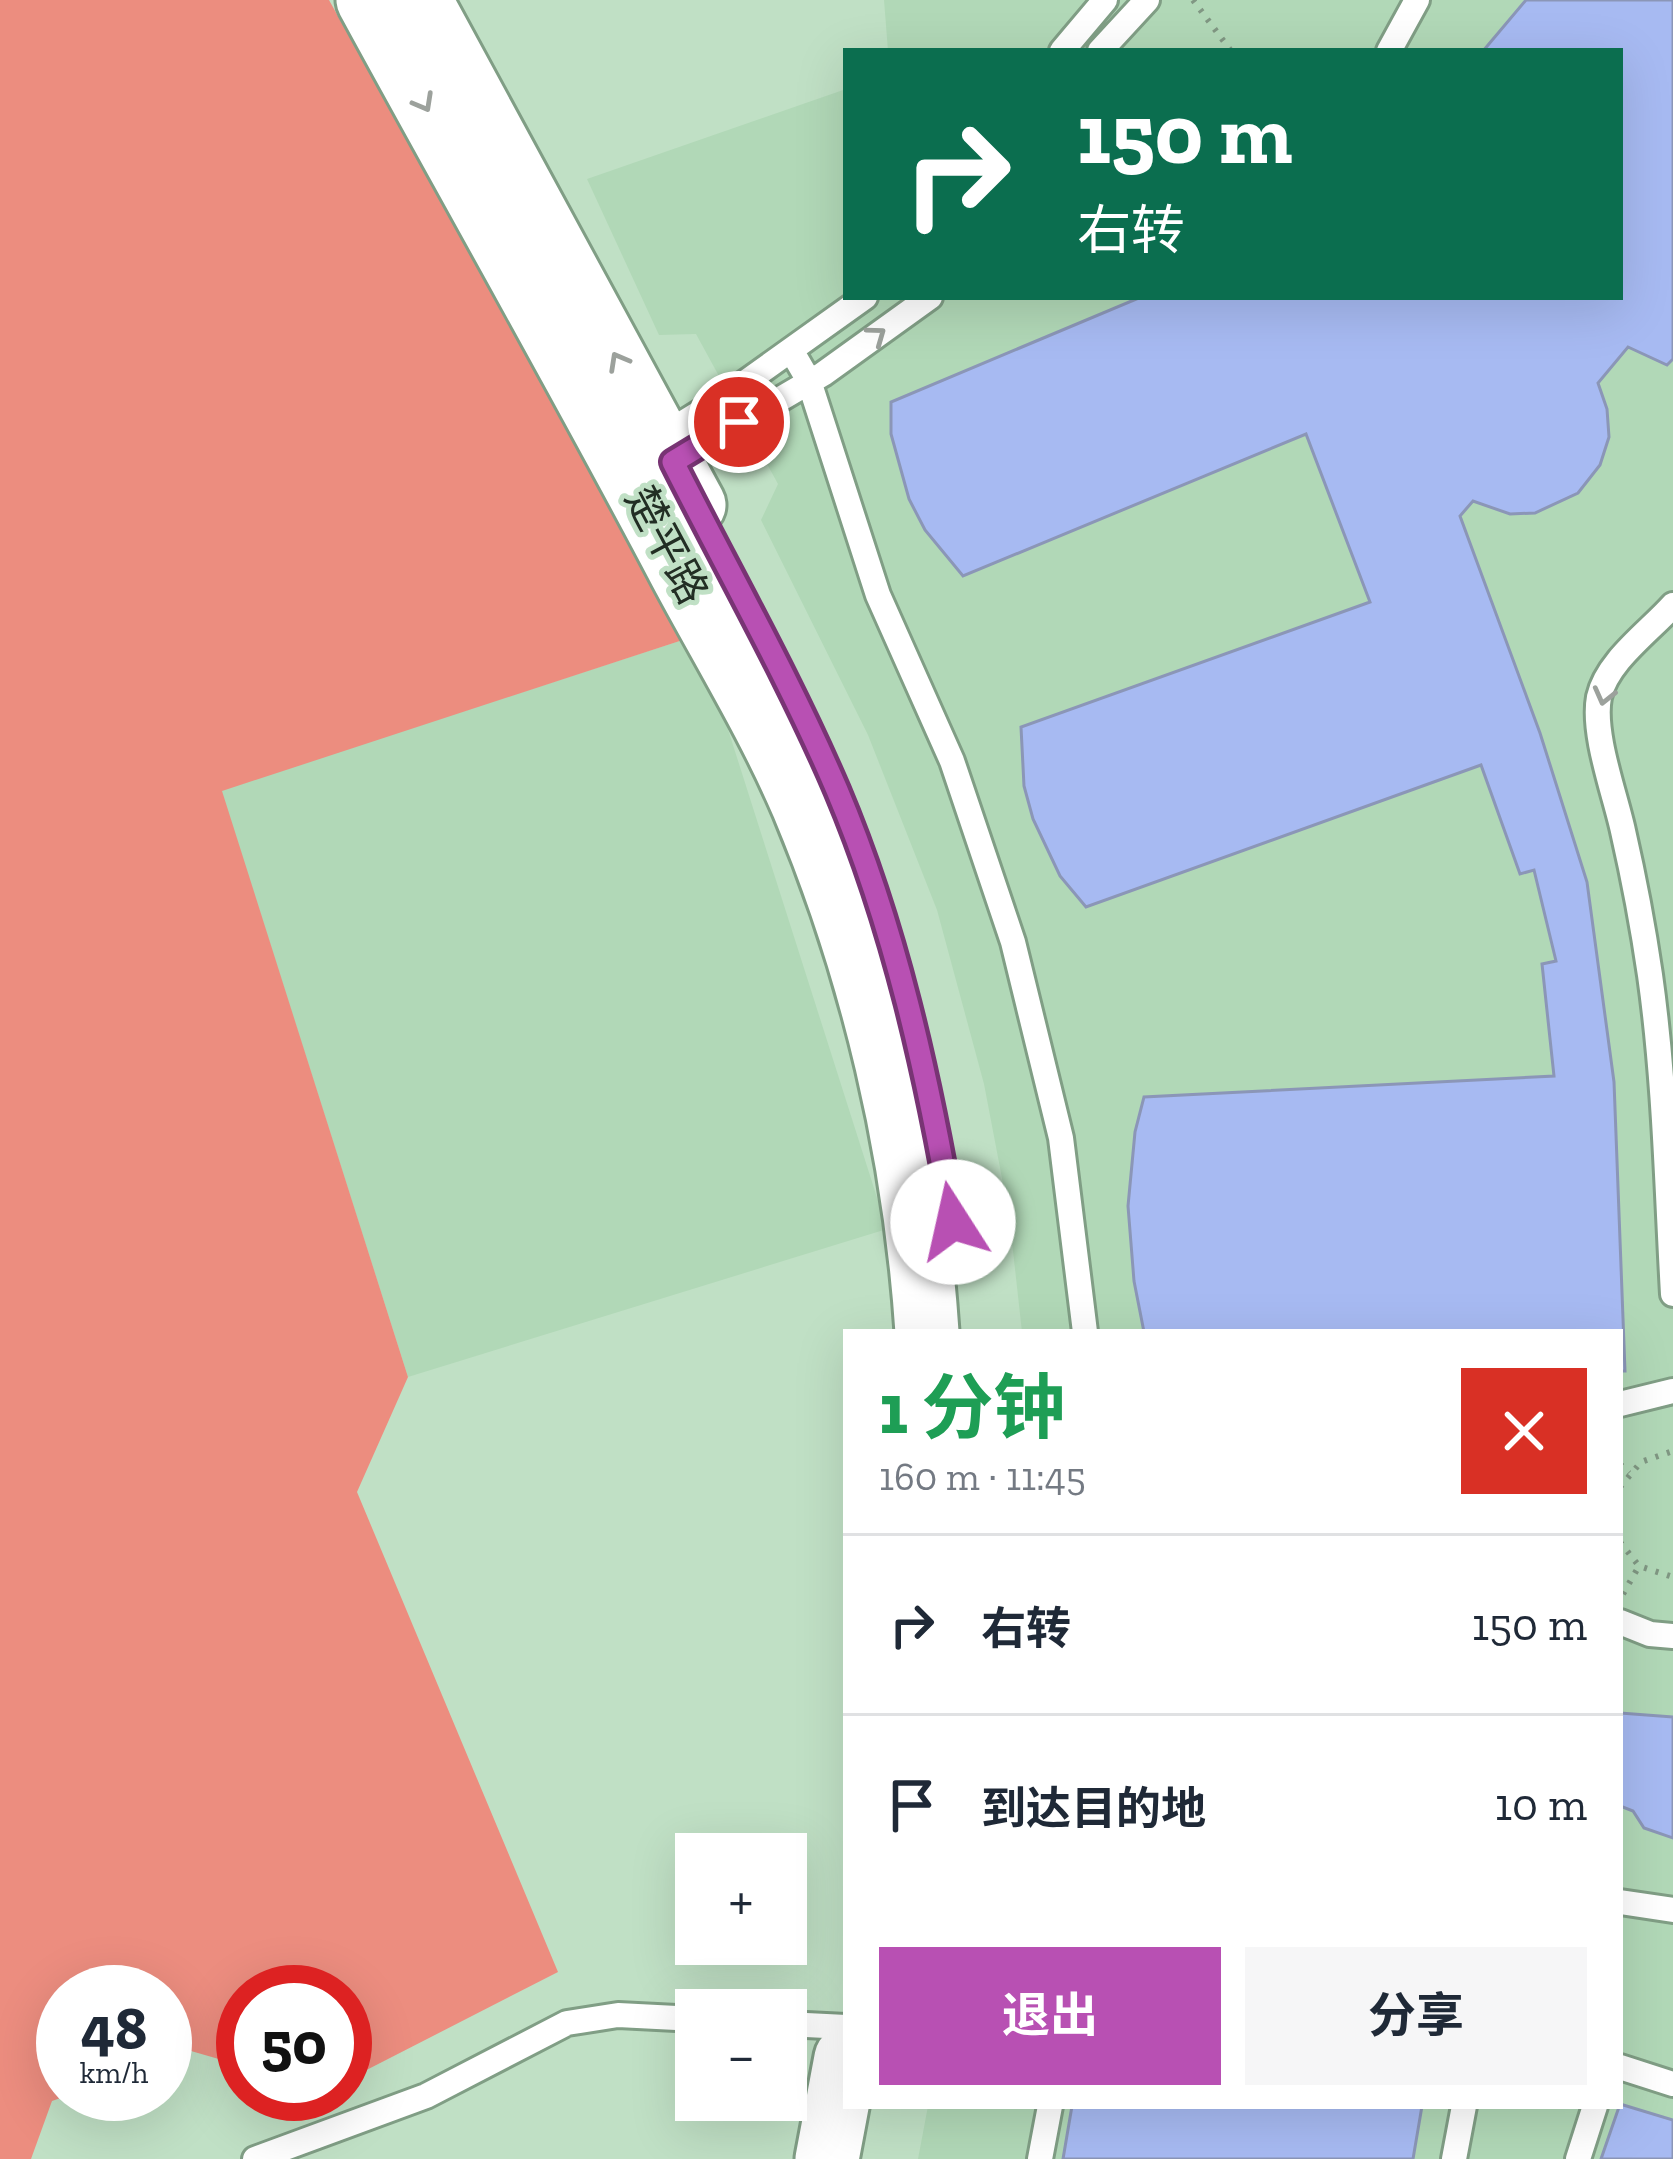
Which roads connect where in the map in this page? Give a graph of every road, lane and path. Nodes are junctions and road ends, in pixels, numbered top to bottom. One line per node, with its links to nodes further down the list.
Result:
1 (368, 0): 11 (main road, 楚平路, one-way to 11)
2 (420, 0): 11 (main road, 楚平路)
3 (1105, 0): 7 (lane)
4 (1147, 0): 8 (lane)
5 (1192, 0): 9 (path)
6 (1417, 0): 10 (lane)
7 (1064, 48)
8 (1103, 48)
9 (1229, 48)
10 (1391, 48)
11 (513, 218): 16 (main road, 楚平路)
12 (861, 300): 14 (lane)
13 (926, 300): 15 (lane, one-way to 13)
14 (791, 350): 15 (lane); 16 (lane)
15 (809, 382): 16 (lane); 21 (lane)
16 (647, 461): 19 (main road, 楚平路); 20 (main road, 楚平路)
17 (1673, 605): 18 (lane, one-way to 18)
18 (1673, 1294)
19 (927, 1329)
20 (967, 1329)
21 (1085, 1329)
22 (1673, 1390): 23 (lane)
23 (1623, 1403)
24 (1673, 1451): 26 (path)
25 (1623, 1468): 26 (path)
26 (1629, 1473): 27 (path)
27 (1623, 1482)
28 (1623, 1546): 29 (path)
29 (1640, 1566): 30 (path); 31 (path)
30 (1673, 1577)
31 (1623, 1593)
32 (1623, 1623): 33 (lane)
33 (1673, 1636)
34 (1623, 1902): 35 (lane)
35 (1673, 1910)
36 (675, 2018): 46 (lane)
37 (807, 2025): 38 (lane)
38 (843, 2027)
39 (1623, 2068): 41 (lane)
40 (843, 2074): 47 (main road)
41 (1673, 2084)
42 (876, 2109): 48 (main road)
43 (1049, 2109): 49 (lane)
44 (1463, 2109): 50 (lane)
45 (1594, 2109): 51 (lane)
46 (255, 2159)
47 (827, 2159)
48 (867, 2159)
49 (1040, 2159)
50 (1454, 2159)
51 (1578, 2159)

